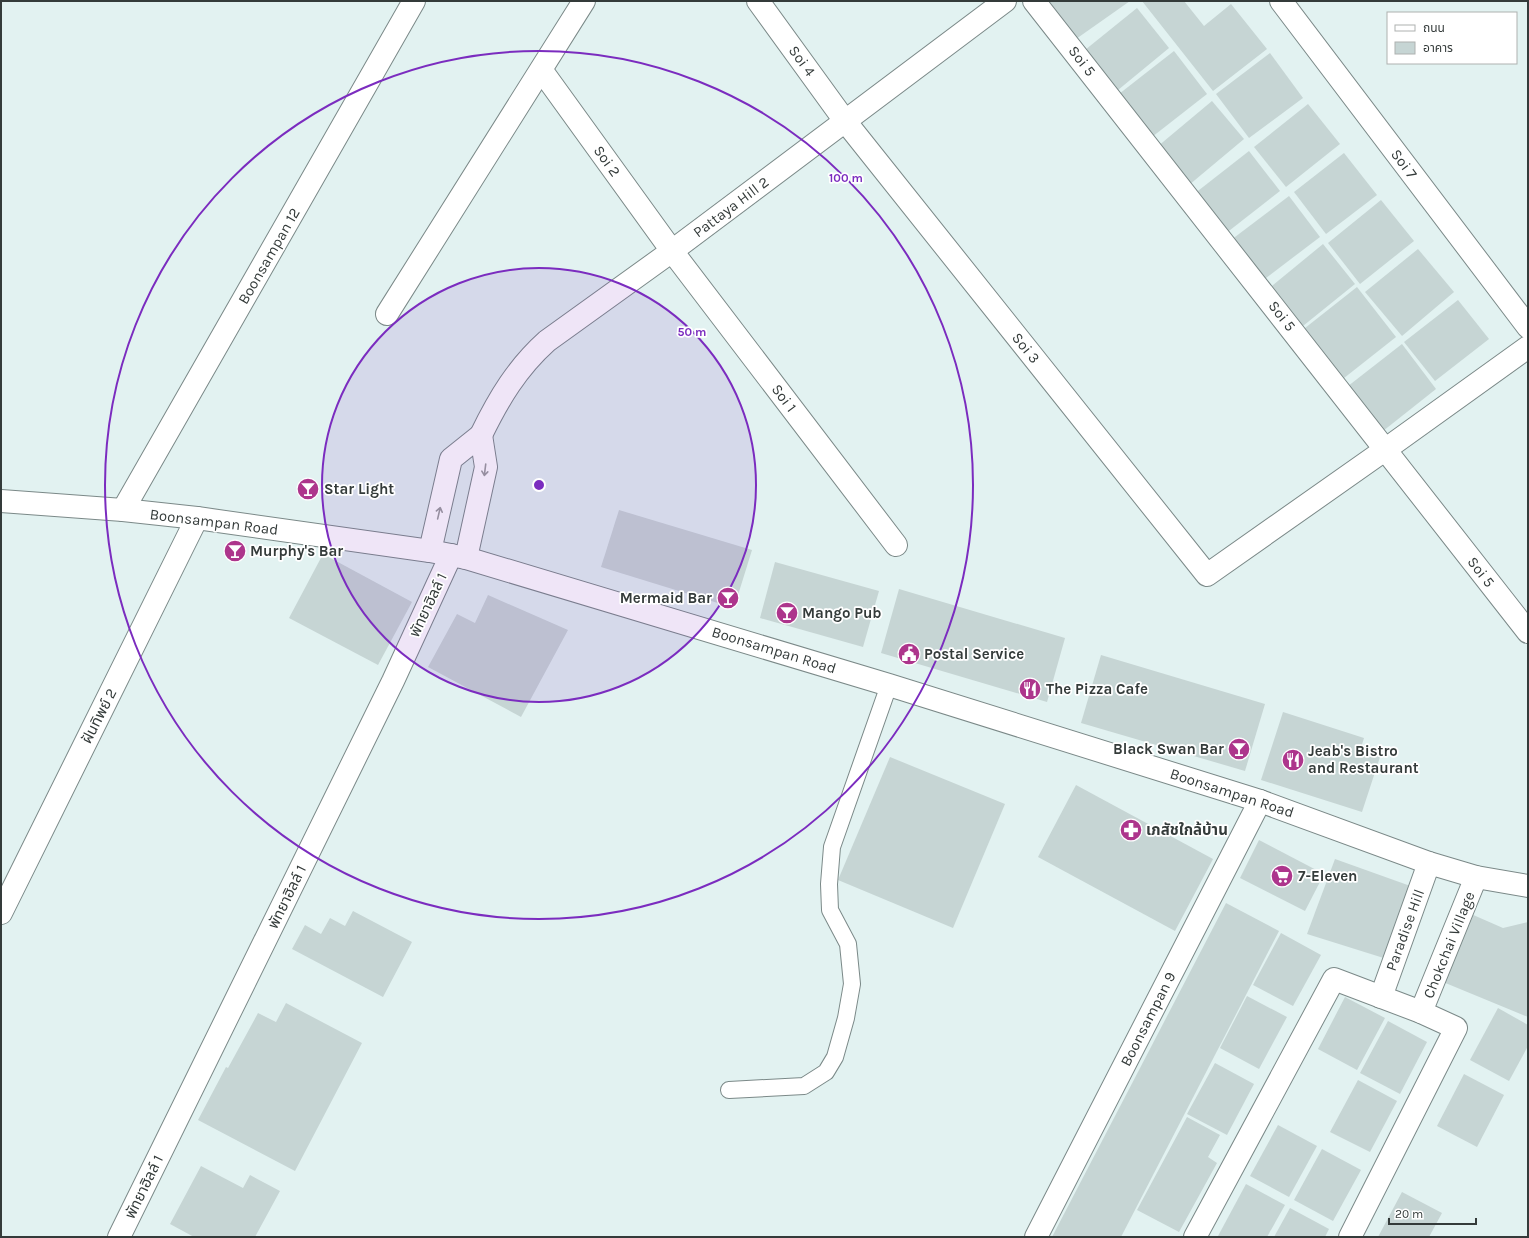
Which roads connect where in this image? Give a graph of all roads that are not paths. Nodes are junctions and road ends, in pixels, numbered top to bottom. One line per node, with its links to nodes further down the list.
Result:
1 (414, 1): 16 (street, Boonsampan 12)
2 (584, 1): 7 (street)
3 (758, 1): 8 (street, Soi 4)
4 (1005, 1): 8 (street, Pattaya Hill 2)
5 (1034, 1): 14 (street, Soi 5)
6 (1281, 1): 11 (street, Soi 7)
7 (542, 71): 9 (street, Soi 2); 10 (street)
8 (845, 121): 9 (street, Pattaya Hill 2); 14 (street, Soi 3)
9 (672, 251): 13 (street, Pattaya Hill 2); 18 (street, Soi 1)
10 (386, 314)
11 (1528, 327)
12 (1528, 347): 14 (street)
13 (481, 434): 19 (street, one-way to 19); 19 (street, Pattaya Hill 2, one-way to 13)
14 (1386, 449): 20 (street, Soi 5)
15 (1, 501): 16 (street, Boonsampan Road)
16 (123, 510): 17 (street, Boonsampan Road)
17 (197, 518): 19 (street, Boonsampan Road); 26 (street, ฝันทิพย์ 2)
18 (896, 546)
19 (449, 555): 21 (street, Boonsampan Road); 30 (street, พัทยาฮิลล์ 1)
20 (1528, 632)
21 (889, 685): 22 (street, Boonsampan Road); 29 (lane)
22 (1260, 801): 23 (street, Boonsampan Road); 31 (street, Boonsampan 9)
23 (1429, 863): 24 (street, Boonsampan Road); 27 (street, Paradise Hill)
24 (1476, 877): 25 (street, Boonsampan Road); 28 (street, Chokchai Village)
25 (1528, 886)
26 (1, 913)
27 (1381, 997): 28 (street); 32 (street)
28 (1421, 1012): 33 (street)
29 (729, 1090)
30 (119, 1237)
31 (1036, 1237)
32 (1195, 1237)
33 (1350, 1237)

